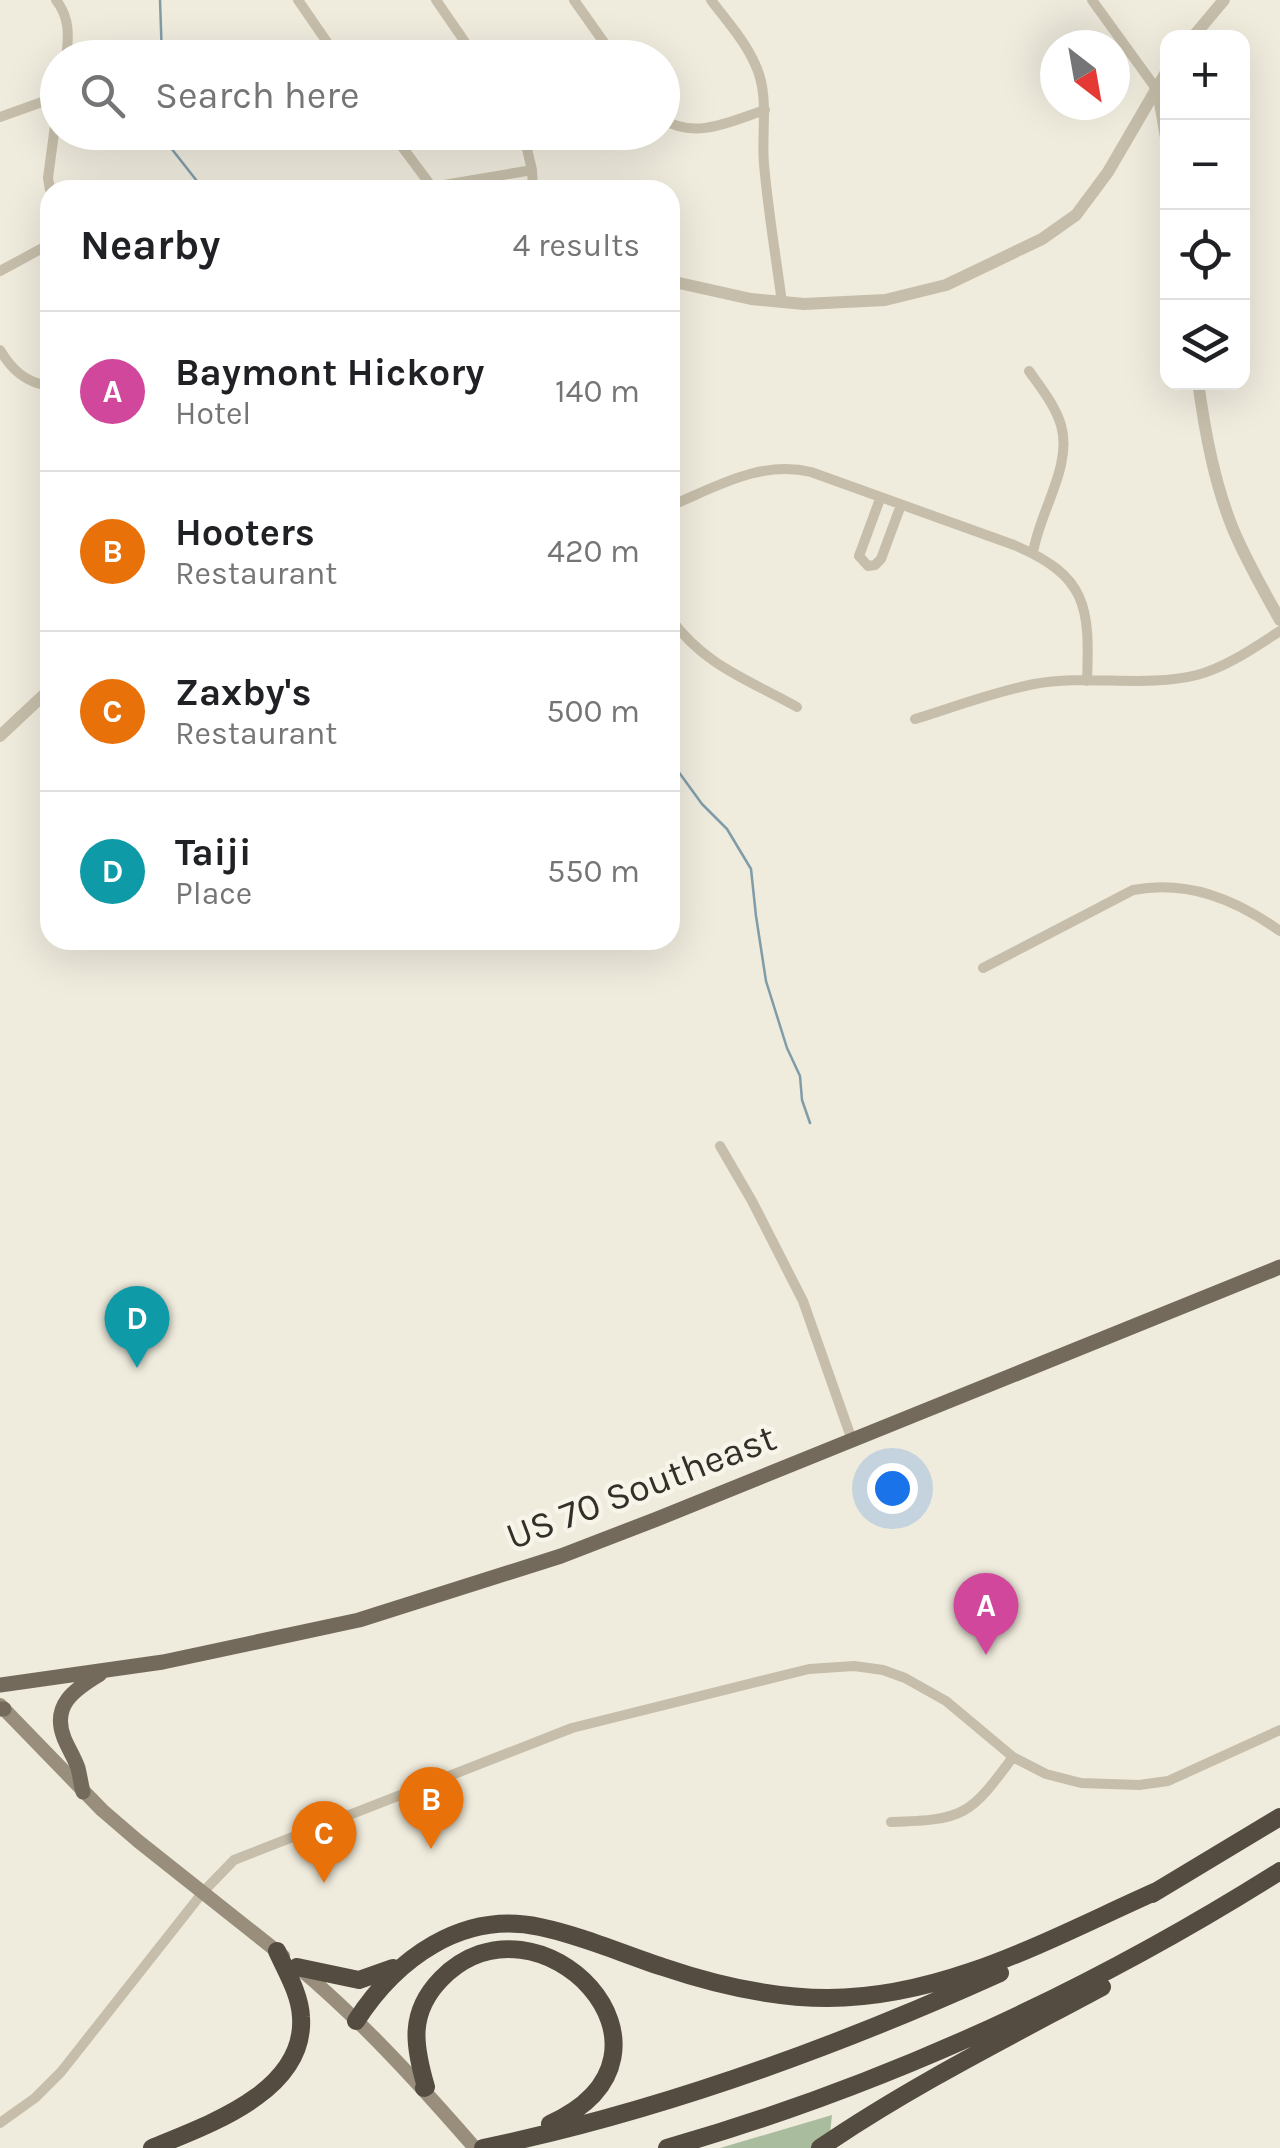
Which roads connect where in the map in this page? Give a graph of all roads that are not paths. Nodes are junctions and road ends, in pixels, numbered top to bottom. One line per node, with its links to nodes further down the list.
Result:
1 (56, 0): 9 (street)
2 (298, 0): 10 (street)
3 (436, 0): 11 (street)
4 (574, 0): 12 (street)
5 (711, 0): 16 (street)
6 (1092, 0): 14 (street)
7 (1224, 0): 8 (street)
8 (1199, 30)
9 (68, 40)
10 (326, 40)
11 (464, 40)
12 (602, 40)
13 (1160, 80): 14 (street)
14 (1155, 87): 18 (street); 31 (street)
15 (40, 103): 17 (street)
16 (764, 110): 19 (street); 31 (street)
17 (0, 117)
18 (1163, 120)
19 (680, 126)
20 (52, 150): 24 (street)
21 (404, 150): 25 (street)
22 (527, 150): 23 (street)
23 (532, 170): 26 (street); 27 (street)
24 (48, 180)
25 (427, 180)
26 (473, 180)
27 (532, 180)
28 (40, 249): 29 (street)
29 (0, 271)
30 (680, 283): 31 (street)
31 (782, 303)
32 (0, 350): 34 (street)
33 (1030, 371): 39 (street)
34 (40, 384)
35 (1199, 390): 40 (street)
36 (880, 499): 37 (street); 38 (street); 38 (street)
37 (680, 502)
38 (901, 505): 39 (street)
39 (1033, 553): 43 (street)
40 (1280, 620)
41 (680, 631): 45 (street)
42 (1280, 631): 43 (street)
43 (1087, 680): 46 (street)
44 (40, 698): 47 (street)
45 (798, 707)
46 (915, 719)
47 (0, 736)
48 (1280, 931): 49 (street)
49 (983, 968)
50 (720, 1146): 52 (street)
51 (1280, 1267): 52 (main road, US 70 Southeast)
52 (852, 1440): 53 (main road, US 70 Southeast)
53 (110, 1669): 54 (main road, US 70 Southeast); 58 (main road)
54 (0, 1685)
55 (1, 1708): 58 (main road)
56 (1280, 1730): 57 (street)
57 (1013, 1757): 60 (street); 64 (street)
58 (83, 1792): 64 (main road)
59 (1280, 1817): 63 (highway)
60 (891, 1822)
61 (1280, 1872): 74 (highway)
62 (1280, 1881): 75 (highway)
63 (1159, 1890): 66 (highway); 71 (highway)
64 (203, 1892): 65 (main road); 70 (street)
65 (277, 1951): 67 (main road); 72 (highway)
66 (411, 1958): 67 (highway); 68 (highway)
67 (298, 1967): 68 (main road)
68 (356, 2021): 69 (main road)
69 (424, 2088): 71 (highway); 73 (main road)
70 (0, 2123)
71 (489, 2147)
72 (152, 2148)
73 (475, 2148)
74 (667, 2148)
75 (820, 2148)

